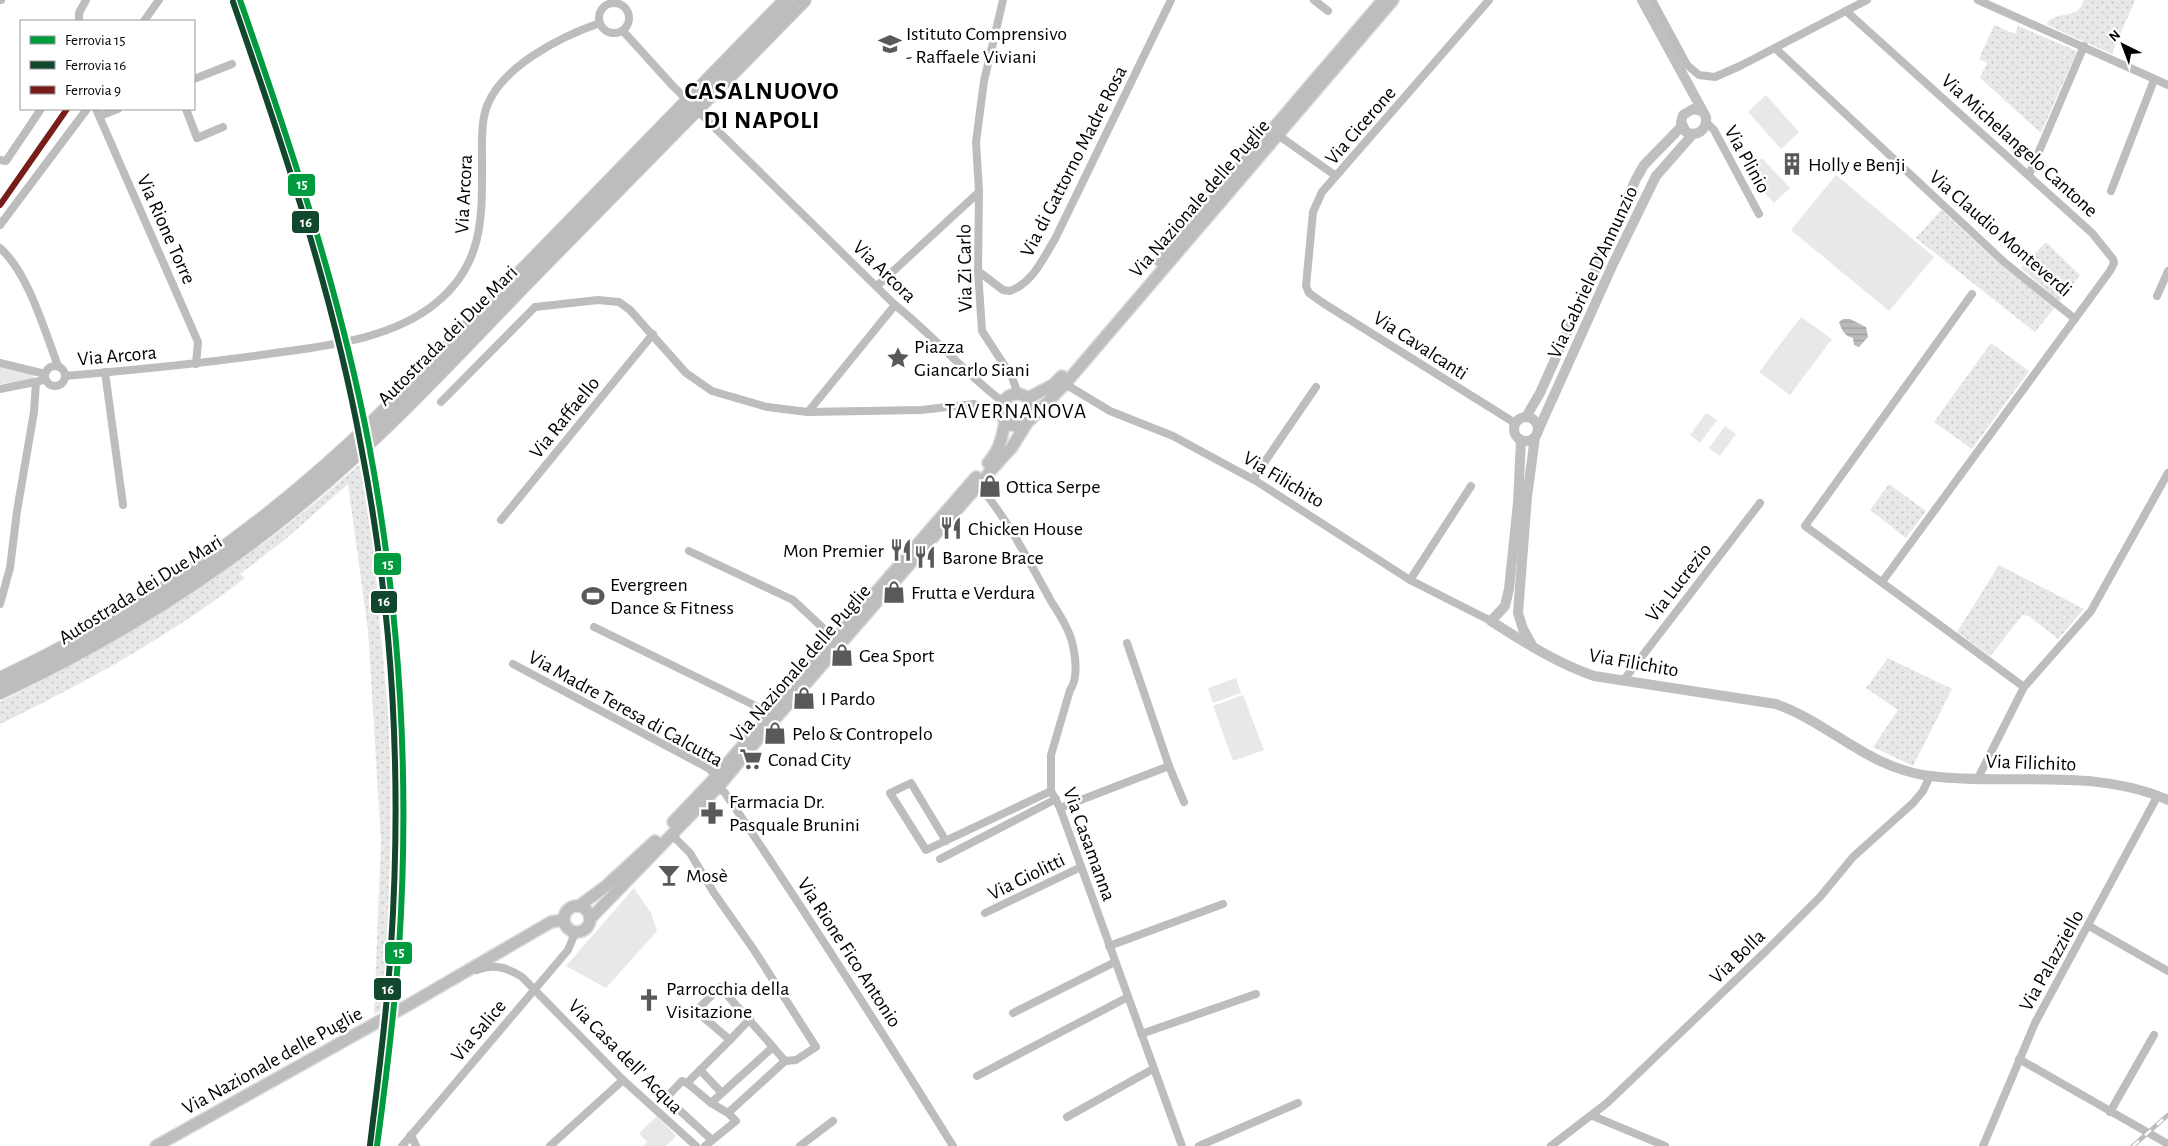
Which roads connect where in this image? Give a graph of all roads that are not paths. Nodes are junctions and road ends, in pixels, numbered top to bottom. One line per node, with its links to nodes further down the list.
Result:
1 (86, 0): 19 (street)
2 (159, 0): 20 (street)
3 (630, 0): 18 (street)
4 (786, 0): 96 (highway, Autostrada dei Due Mari)
5 (804, 0): 99 (highway, Autostrada dei Due Mari)
6 (1003, 0): 45 (street, Via Zi Carlo)
7 (1171, 0): 50 (street, Via di Gattorno Madre Rosa)
8 (1314, 0): 16 (street)
9 (1490, 0): 44 (street, Via Cicerone)
10 (1642, 0): 29 (street, Via Plinio)
11 (1652, 0): 24 (street)
12 (1867, 0): 17 (street)
13 (1978, 0): 23 (street)
14 (1386, 1): 40 (main road, Via Nazionale delle Puglie)
15 (606, 3): 18 (street); 21 (street)
16 (1328, 11)
17 (1846, 11): 24 (street); 43 (street, Via Michelangelo Cantone)
18 (629, 15): 22 (street)
19 (79, 20)
20 (145, 20)
21 (600, 23): 22 (street); 60 (street, Via Arcora)
22 (623, 31): 52 (street, Via Arcora, bridge)
23 (2084, 46): 27 (street); 43 (street)
24 (1774, 48): 57 (street, Via Claudio Monteverdi)
25 (232, 64): 26 (street)
26 (195, 79)
27 (2154, 80): 28 (street); 46 (street)
28 (2168, 85)
29 (1690, 88): 34 (street); 35 (street, Via Plinio)
30 (40, 110): 42 (street)
31 (86, 110): 48 (street)
32 (111, 110): 36 (street)
33 (186, 110): 39 (street)
34 (1688, 110): 35 (street, Via Plinio); 38 (street)
35 (1701, 111): 37 (street, Via Plinio)
36 (98, 112): 60 (street, Via Rione Torre)
37 (1706, 122): 41 (street, Via Plinio); 47 (street, Via Plinio)
38 (1682, 126): 41 (street, Via Plinio); 73 (street, Via Gabriele D'Annunzio)
39 (223, 127)
40 (1275, 132): 44 (street); 66 (main road, Via Nazionale delle Puglie)
41 (1693, 134): 77 (street, Via Gabriele D'Annunzio)
42 (0, 160)
43 (2029, 175): 57 (street, Via Michelangelo Cantone)
44 (1336, 176): 53 (street, Via Cicerone)
45 (979, 192): 50 (street, Via Zi Carlo); 52 (street, Via Zi Carlo)
46 (2111, 192)
47 (1759, 214)
48 (0, 225)
49 (0, 248): 61 (street)
50 (978, 271): 69 (street, Via Zi Carlo)
51 (2168, 271): 55 (street)
52 (877, 286): 56 (street, Via Arcora)
53 (1309, 293): 76 (street, Via Cavalcanti)
54 (1972, 294): 88 (street)
55 (2157, 296)
56 (895, 305): 71 (street, Via Arcora); 72 (street)
57 (2075, 319): 88 (street)
58 (653, 334): 70 (street); 72 (street); 85 (street, Via Raffaello)
59 (0, 363): 64 (street)
60 (196, 364): 62 (street, Via Arcora)
61 (58, 366): 63 (street, Via Arcora); 64 (street, Via Arcora)
62 (105, 372): 63 (street, Via Arcora); 84 (street)
63 (65, 376): 64 (street, Via Arcora)
64 (45, 377): 65 (street, Via Arcora)
65 (36, 382): 68 (street, Via Arcora); 89 (street)
66 (1062, 382): 69 (main road, Via Nazionale delle Puglie); 75 (main road, Via Nazionale delle Puglie); 80 (street, Via Filichito)
67 (1316, 388): 80 (street)
68 (0, 389)
69 (1023, 396): 71 (main road); 75 (main road)
70 (440, 402)
71 (1003, 402): 74 (main road)
72 (808, 412): 74 (street)
73 (1526, 417): 76 (street); 77 (street)
74 (1004, 420): 75 (main road); 81 (main road, Via Nazionale delle Puglie)
75 (1029, 421): 81 (main road, Via Nazionale delle Puglie)
76 (1515, 423): 78 (street)
77 (1536, 435): 78 (street); 94 (street, Via Gabriele D'Annunzio)
78 (1521, 440): 90 (street)
79 (2168, 473): 98 (street)
80 (1253, 479): 87 (street, Via Filichito)
81 (976, 483): 92 (main road, Via Nazionale delle Puglie); 105 (street, Via Casamanna)
82 (1471, 486): 87 (street)
83 (1760, 502): 97 (street, Via Lucrezio)
84 (123, 505)
85 (501, 520)
86 (689, 551): 92 (street)
87 (1410, 580): 90 (street, Via Filichito)
88 (1882, 582): 98 (street)
89 (0, 604)
90 (1492, 621): 94 (street, Via Filichito)
91 (594, 627): 100 (street)
92 (838, 642): 100 (main road, Via Nazionale delle Puglie)
93 (1127, 643): 101 (street)
94 (1533, 648): 97 (street, Via Filichito)
95 (513, 664): 104 (street, Via Madre Teresa di Calcutta)
96 (0, 679)
97 (1623, 681): 102 (street, Via Filichito)
98 (2024, 687): 103 (street)
99 (0, 692)
100 (772, 716): 104 (main road, Via Nazionale delle Puglie)
101 (1169, 766): 108 (street); 109 (street)
102 (1930, 776): 103 (street, Via Filichito); 146 (street, Via Bolla)
103 (1978, 778): 106 (street, Via Filichito)
104 (717, 781): 110 (main road, Via Nazionale delle Puglie); 115 (main road, Via Nazionale delle Puglie); 159 (street, Via Rione Fico Antonio)
105 (1051, 791): 107 (street, Via Casamanna); 111 (street)
106 (2163, 797): 119 (street, Via Palazziello)
107 (1056, 799): 109 (street, Via Casamanna); 112 (street)
108 (1184, 802)
109 (1060, 808): 113 (street, Via Casamanna)
110 (671, 834): 117 (main road, Via Nazionale delle Puglie); 135 (street)
111 (946, 841): 111 (street)
112 (940, 859)
113 (1080, 867): 116 (street, Via Giolitti); 121 (street, Via Casamanna)
114 (1223, 904): 121 (street)
115 (579, 906): 117 (main road); 118 (main road)
116 (985, 913)
117 (590, 918): 120 (main road)
118 (563, 920): 120 (main road); 124 (main road, Via Nazionale delle Puglie)
119 (2089, 926): 123 (street); 134 (street, Via Palazziello)
120 (575, 933): 125 (street, Via Salice)
121 (1109, 946): 122 (street, Via Casamanna)
122 (1115, 962): 127 (street, Via Casamanna); 128 (street)
123 (2168, 971)
124 (456, 976): 125 (street, Via Casa dell' Acqua); 152 (main road, Via Nazionale delle Puglie)
125 (534, 989): 139 (street, Via Casa dell' Acqua); 149 (street, Via Salice)
126 (1256, 994): 130 (street)
127 (1128, 997): 130 (street, Via Casamanna); 138 (street)
128 (1013, 1013)
129 (750, 1019): 132 (street); 132 (street); 133 (street)
130 (1141, 1034): 136 (street, Via Casamanna)
131 (2154, 1034): 144 (street)
132 (730, 1040): 137 (street)
133 (773, 1047): 135 (street); 141 (street)
134 (2019, 1059): 144 (street); 164 (street, Via Palazziello)
135 (785, 1061): 145 (street)
136 (1153, 1069): 147 (street); 160 (street, Via Casamanna)
137 (700, 1070): 140 (street); 141 (street)
138 (977, 1076)
139 (623, 1080): 155 (street); 156 (street, Via Casa dell' Acqua)
140 (687, 1083): 142 (street); 150 (street)
141 (722, 1093): 142 (street)
142 (711, 1103): 145 (street)
143 (1298, 1103): 161 (street)
144 (2110, 1112): 151 (street)
145 (728, 1113): 150 (street)
146 (1593, 1116): 162 (street, Via Bolla); 163 (street)
147 (1067, 1117)
148 (833, 1121): 158 (street)
149 (411, 1135): 153 (street, Via Salice); 154 (street)
150 (712, 1140): 157 (street)
151 (2168, 1144)
152 (156, 1146)
153 (402, 1146)
154 (416, 1146)
155 (550, 1146)
156 (696, 1146)
157 (705, 1146)
158 (800, 1146)
159 (953, 1146)
160 (1182, 1146)
161 (1199, 1146)
162 (1551, 1146)
163 (1665, 1146)
164 (1983, 1146)

